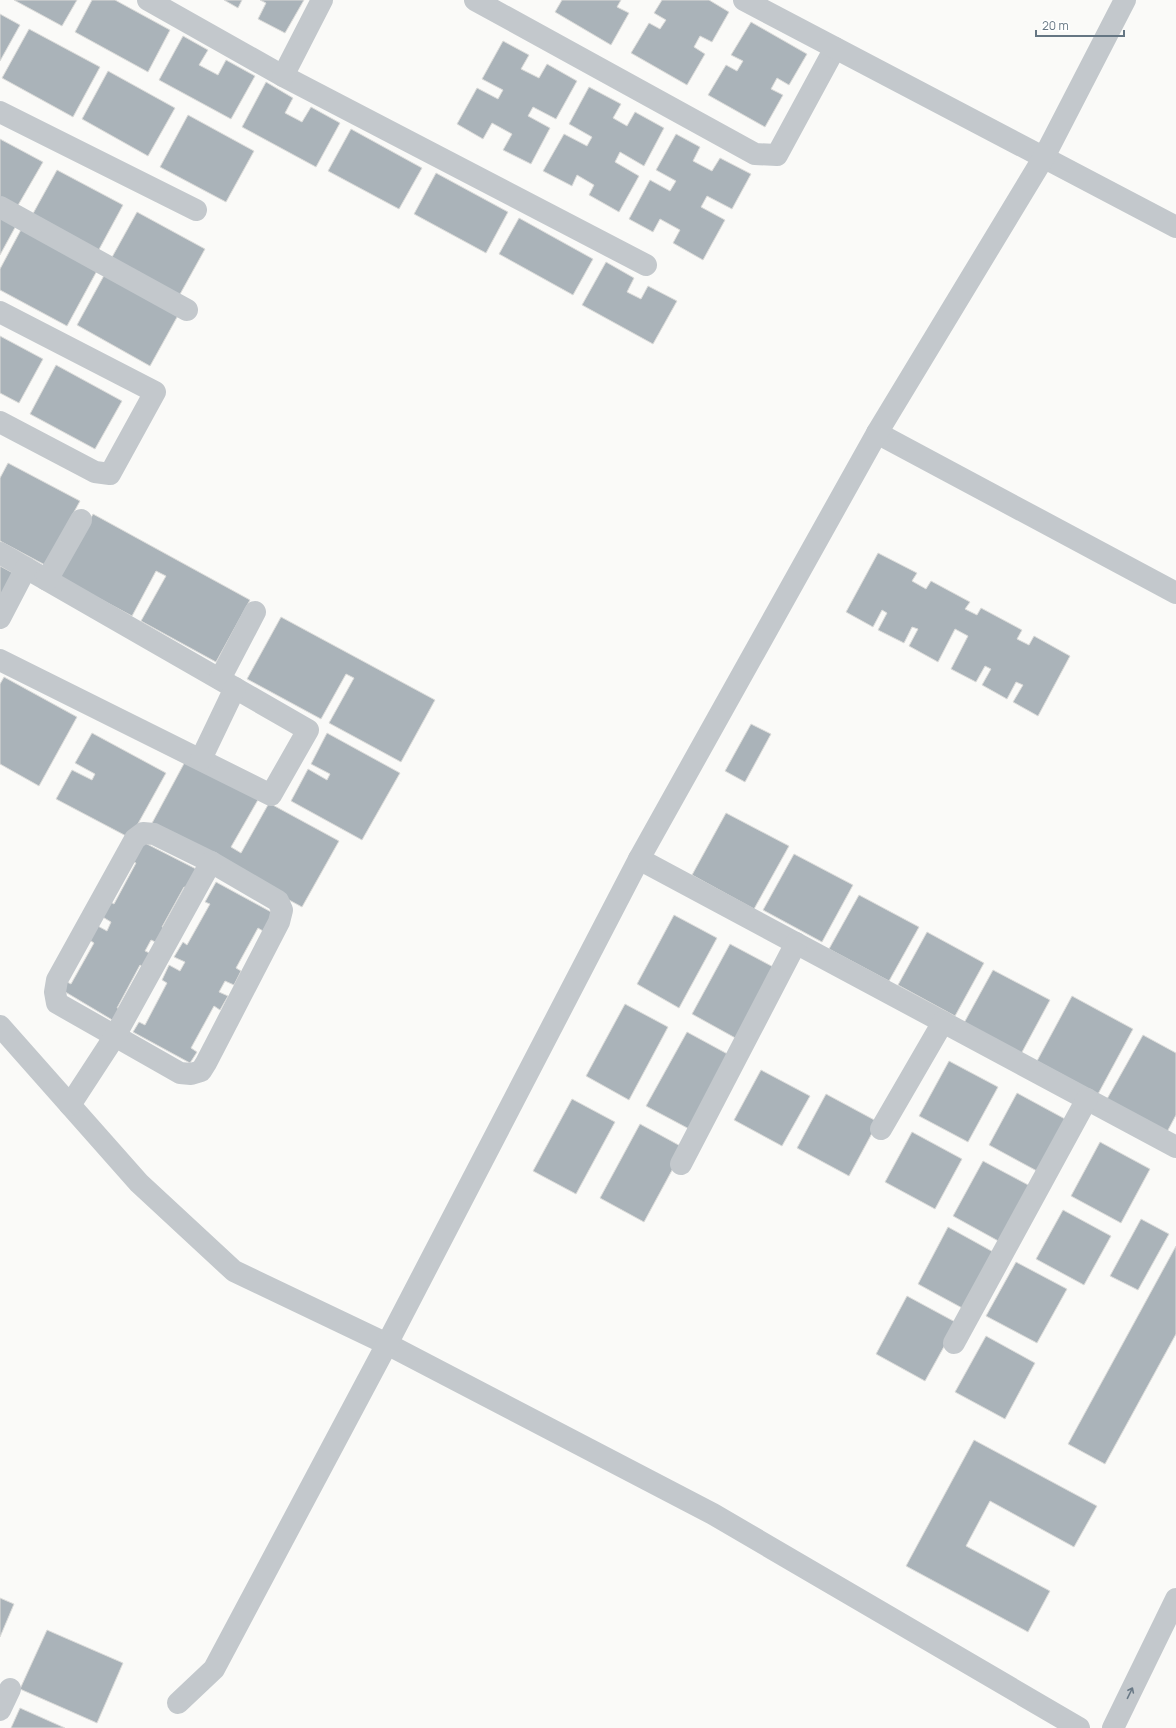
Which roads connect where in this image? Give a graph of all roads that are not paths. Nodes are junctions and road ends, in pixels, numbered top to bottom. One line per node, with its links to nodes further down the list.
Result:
1 (148, 0): 7 (street)
2 (322, 0): 7 (street)
3 (475, 0): 6 (street)
4 (744, 0): 6 (street)
5 (1125, 0): 9 (street)
6 (835, 48): 9 (street)
7 (283, 76): 13 (street)
8 (0, 112): 11 (street)
9 (1044, 157): 12 (street); 17 (street)
10 (0, 206): 14 (street)
11 (196, 210)
12 (1176, 227)
13 (646, 265)
14 (187, 310)
15 (0, 312): 16 (street)
16 (0, 422)
17 (877, 433): 22 (street); 28 (street)
18 (81, 520): 21 (street)
19 (0, 553): 20 (street)
20 (26, 568): 21 (street); 24 (street)
21 (47, 580): 26 (street)
22 (1176, 594)
23 (255, 612): 26 (street)
24 (0, 618)
25 (0, 660): 27 (street)
26 (228, 684): 27 (street); 27 (street)
27 (201, 759)
28 (639, 859): 30 (street); 40 (street)
29 (211, 862): 33 (street); 33 (street); 33 (street)
30 (796, 943): 31 (street); 38 (street)
31 (943, 1022): 34 (street); 36 (street)
32 (0, 1026): 35 (street)
33 (114, 1036): 35 (street)
34 (1087, 1099): 37 (street); 39 (street)
35 (70, 1105): 40 (street)
36 (881, 1129)
37 (1176, 1147)
38 (681, 1164)
39 (954, 1343)
40 (387, 1344): 43 (street); 45 (street)
41 (1176, 1599): 46 (street, one-way to 41)
42 (10, 1689): 44 (street)
43 (178, 1703)
44 (0, 1710)
45 (1079, 1728)
46 (1113, 1728)

